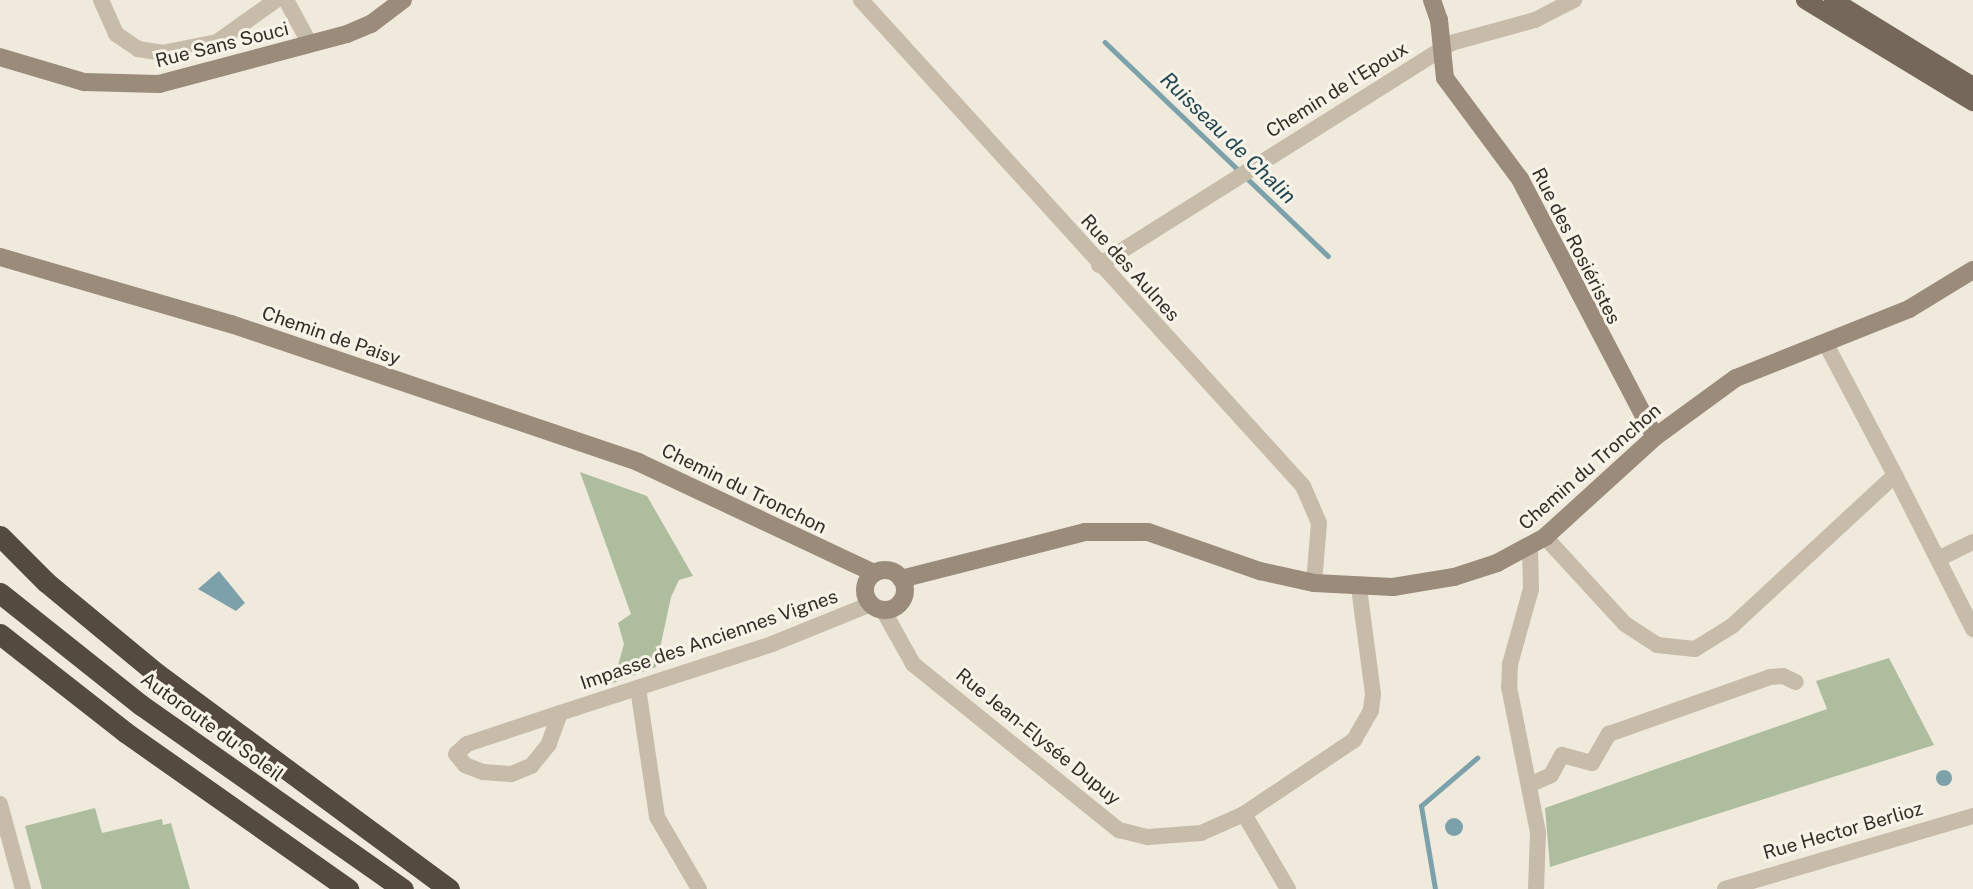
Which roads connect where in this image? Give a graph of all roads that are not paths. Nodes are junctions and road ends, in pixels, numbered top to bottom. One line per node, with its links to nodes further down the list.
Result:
1 (100, 0): 2 (street)
2 (276, 0)
3 (286, 0): 10 (street)
4 (403, 0): 10 (street, Rue Sans Souci)
5 (861, 0): 16 (street, Rue des Aulnes)
6 (1432, 0): 11 (street, Rue des Rosiéristes)
7 (1574, 0): 11 (street, Chemin de l'Epoux)
8 (1805, 0): 14 (main road)
9 (1833, 0): 13 (main road)
10 (310, 44): 12 (street, Rue Sans Souci)
11 (1440, 51): 16 (street, Chemin de l'Epoux); 19 (street, Rue des Rosiéristes)
12 (0, 57)
13 (1973, 86)
14 (1973, 103)
15 (3, 257): 20 (street, Chemin de Paisy)
16 (1099, 265): 28 (street, Rue des Aulnes)
17 (1973, 270): 18 (street, Chemin du Tronchon)
18 (1826, 344): 19 (street, Chemin du Tronchon); 21 (street)
19 (1655, 437): 23 (street, Chemin du Tronchon)
20 (638, 461): 27 (street, Chemin du Tronchon)
21 (1895, 475): 23 (street); 26 (street)
22 (0, 536): 45 (highway)
23 (1545, 537): 25 (street, Chemin du Tronchon)
24 (1973, 542): 26 (street)
25 (1530, 548): 30 (street, Chemin du Tronchon); 38 (street)
26 (1938, 559): 33 (street)
27 (870, 578): 29 (street, Chemin du Tronchon); 32 (street)
28 (1314, 583): 29 (street, Chemin du Tronchon); 30 (street, Chemin du Tronchon)
29 (903, 585): 32 (street)
30 (1359, 587): 40 (street, Rue Jean-Elysée Dupuy)
31 (0, 593): 44 (highway, Autoroute du Soleil)
32 (883, 607): 36 (street, Impasse des Anciennes Vignes); 40 (street, Rue Jean-Elysée Dupuy)
33 (1973, 629)
34 (0, 634): 43 (highway)
35 (1796, 682): 38 (street)
36 (638, 688): 37 (street, Impasse des Anciennes Vignes); 46 (street)
37 (560, 713): 37 (street, Impasse des Anciennes Vignes)
38 (1529, 785): 48 (street)
39 (0, 804): 42 (street)
40 (1244, 814): 47 (street)
41 (1973, 816): 49 (street, Rue Hector Berlioz)
42 (23, 889)
43 (348, 889)
44 (404, 889)
45 (449, 889)
46 (699, 889)
47 (1288, 889)
48 (1536, 889)
49 (1725, 889)

